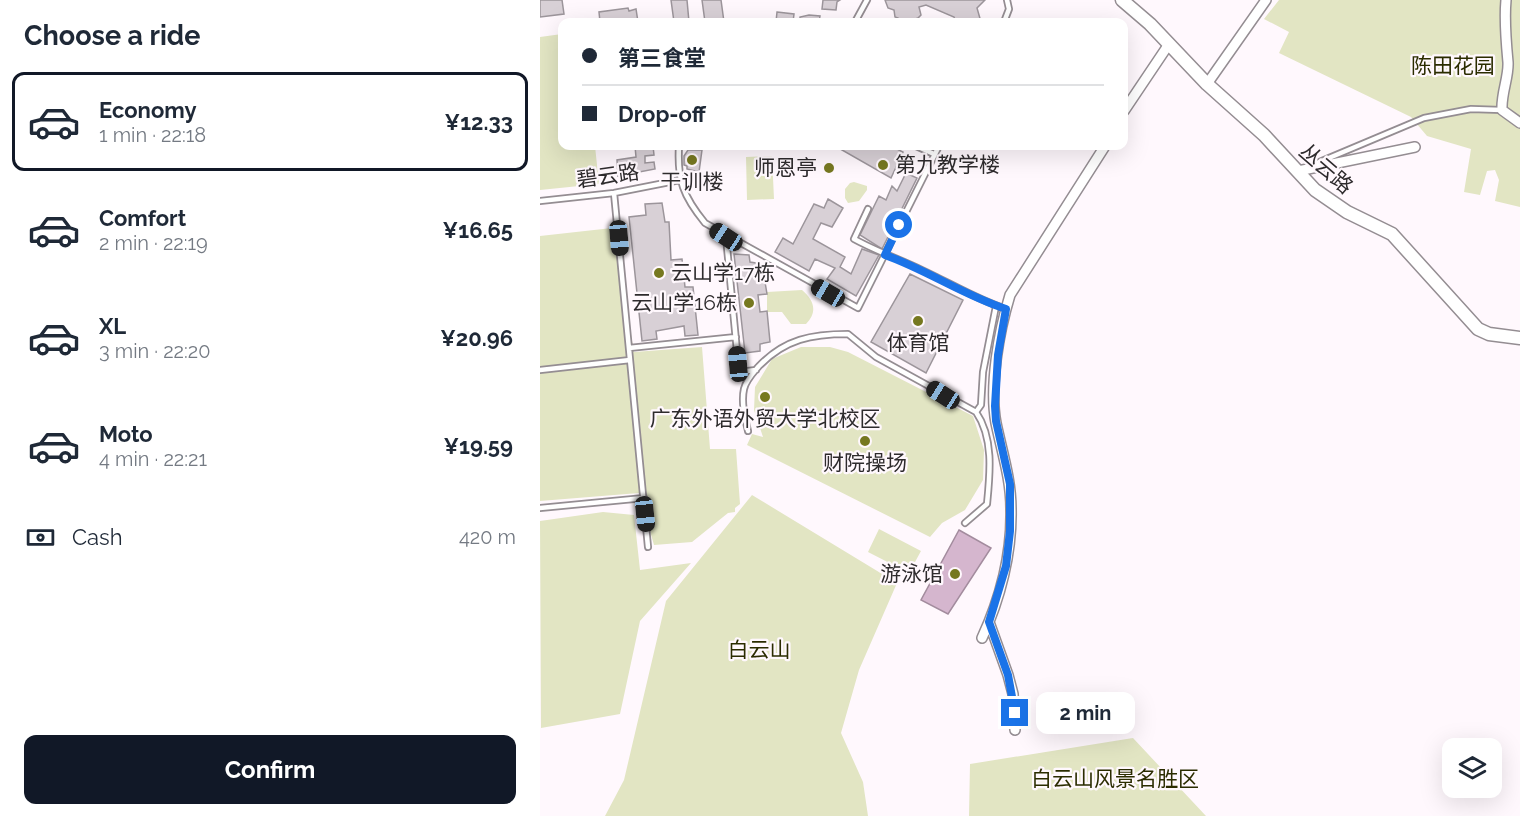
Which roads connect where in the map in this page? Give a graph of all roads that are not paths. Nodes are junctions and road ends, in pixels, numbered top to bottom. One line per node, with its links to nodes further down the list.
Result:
1 (867, 0): 6 (lane)
2 (1007, 0): 7 (lane)
3 (1122, 0): 8 (street, 丛云路)
4 (1266, 0): 9 (street)
5 (1506, 0): 11 (street)
6 (857, 18)
7 (1006, 18)
8 (1169, 44): 9 (street, 丛云路); 10 (street)
9 (1207, 84): 19 (street, 丛云路)
10 (1128, 105)
11 (1502, 110): 12 (street); 19 (lane)
12 (1520, 123)
13 (1415, 147): 19 (street)
14 (679, 150): 20 (lane)
15 (925, 150): 18 (lane)
16 (936, 150): 18 (lane)
17 (1102, 150): 26 (street)
18 (934, 154): 25 (lane)
19 (1298, 171): 28 (street, 丛云路)
20 (680, 180): 21 (lane, 碧云路); 24 (lane)
21 (615, 193): 22 (lane, 碧云路); 29 (lane)
22 (540, 201)
23 (868, 209): 25 (lane)
24 (726, 237): 25 (lane); 27 (lane)
25 (885, 255): 26 (lane)
26 (1001, 307): 33 (lane); 39 (street)
27 (736, 337): 29 (lane); 32 (lane)
28 (1520, 338)
29 (629, 348): 30 (lane)
30 (630, 360): 31 (lane); 35 (lane)
31 (540, 370)
32 (756, 370): 33 (lane); 34 (lane)
33 (976, 412): 37 (lane)
34 (748, 431)
35 (644, 498): 36 (lane); 38 (lane)
36 (540, 508)
37 (965, 523)
38 (648, 546)
39 (989, 622): 40 (street); 41 (street)
40 (982, 638)
41 (1015, 730)

